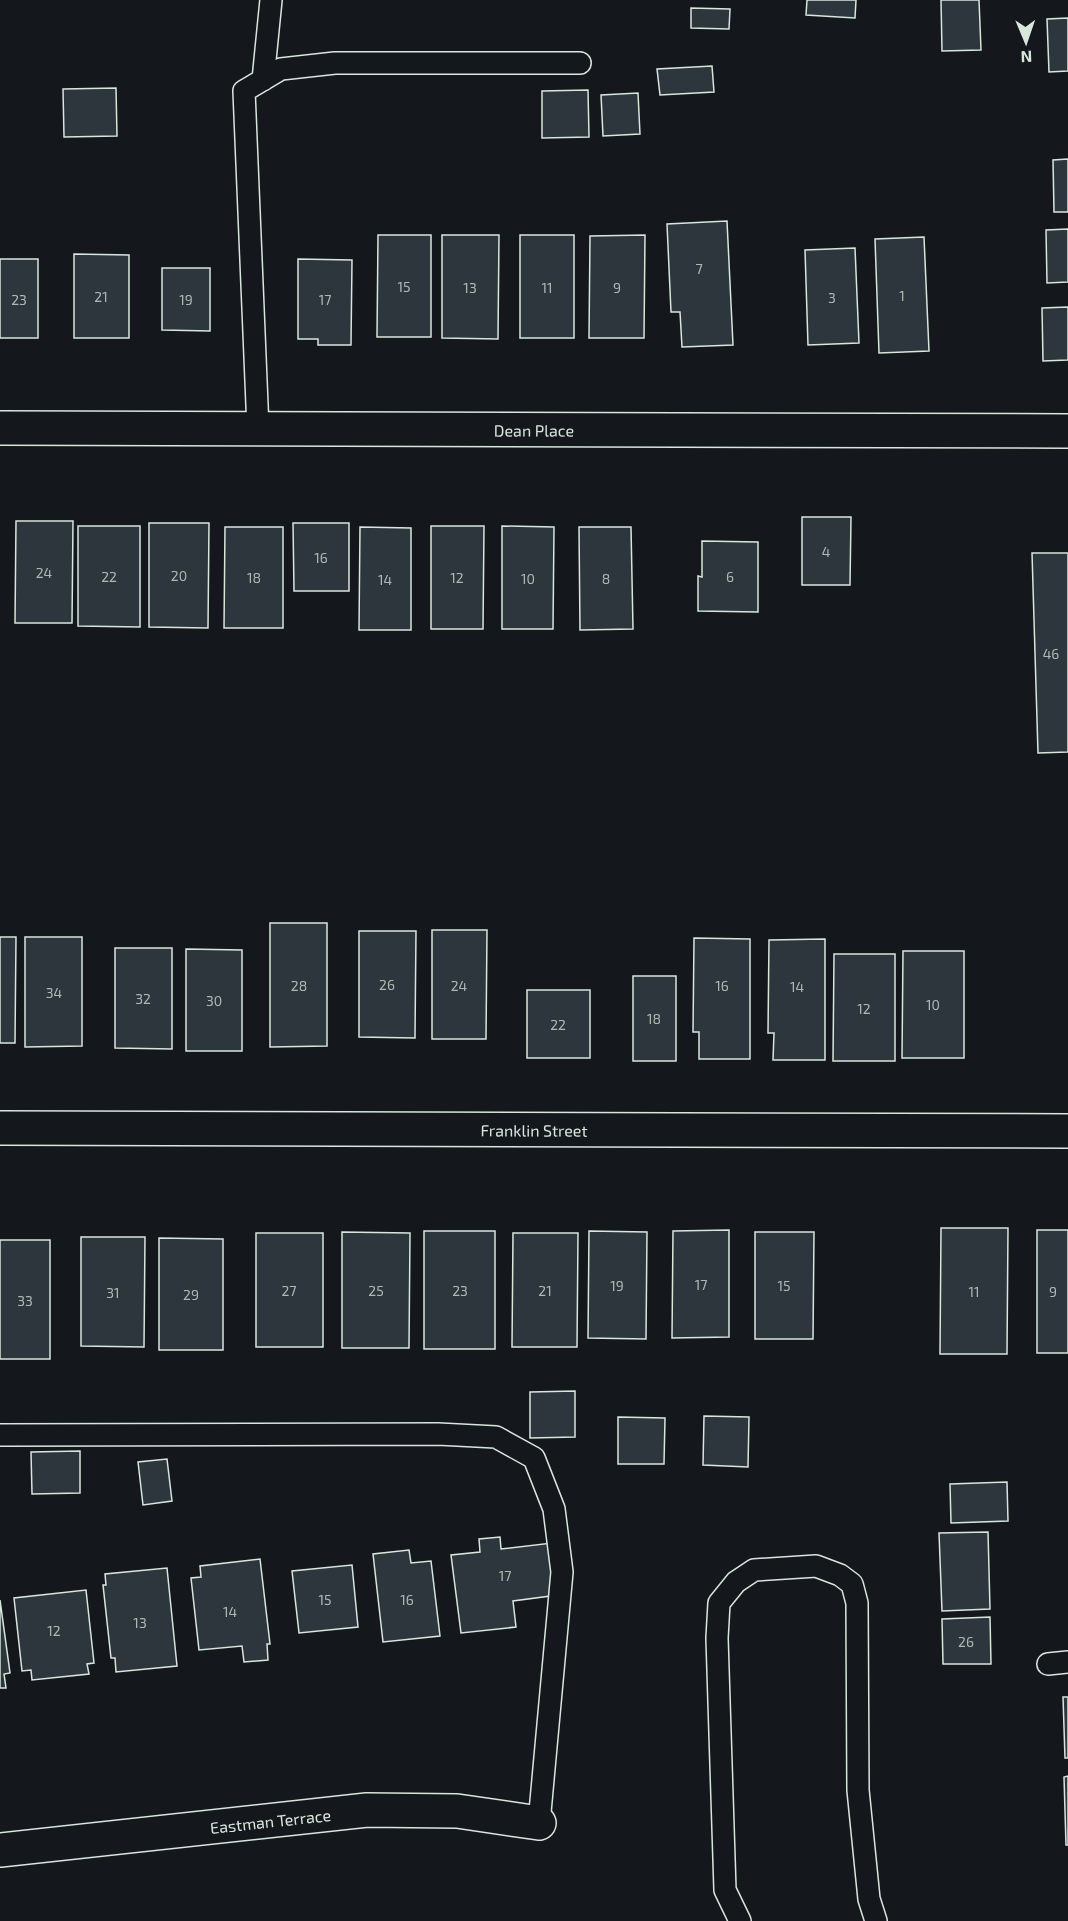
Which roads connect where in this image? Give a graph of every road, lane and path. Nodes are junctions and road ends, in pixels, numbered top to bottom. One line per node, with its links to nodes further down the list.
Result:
1 (271, 0): 3 (lane)
2 (580, 63): 3 (lane)
3 (263, 80): 5 (lane)
4 (0, 428): 5 (street, Dean Place)
5 (258, 429): 6 (street, Dean Place)
6 (1068, 431)
7 (0, 1128): 8 (street, Franklin Street)
8 (1068, 1131)
9 (0, 1435): 10 (lane)
10 (539, 1823): 11 (street, Eastman Terrace)
11 (0, 1850)
12 (740, 1921): 13 (lane)
13 (876, 1921)

